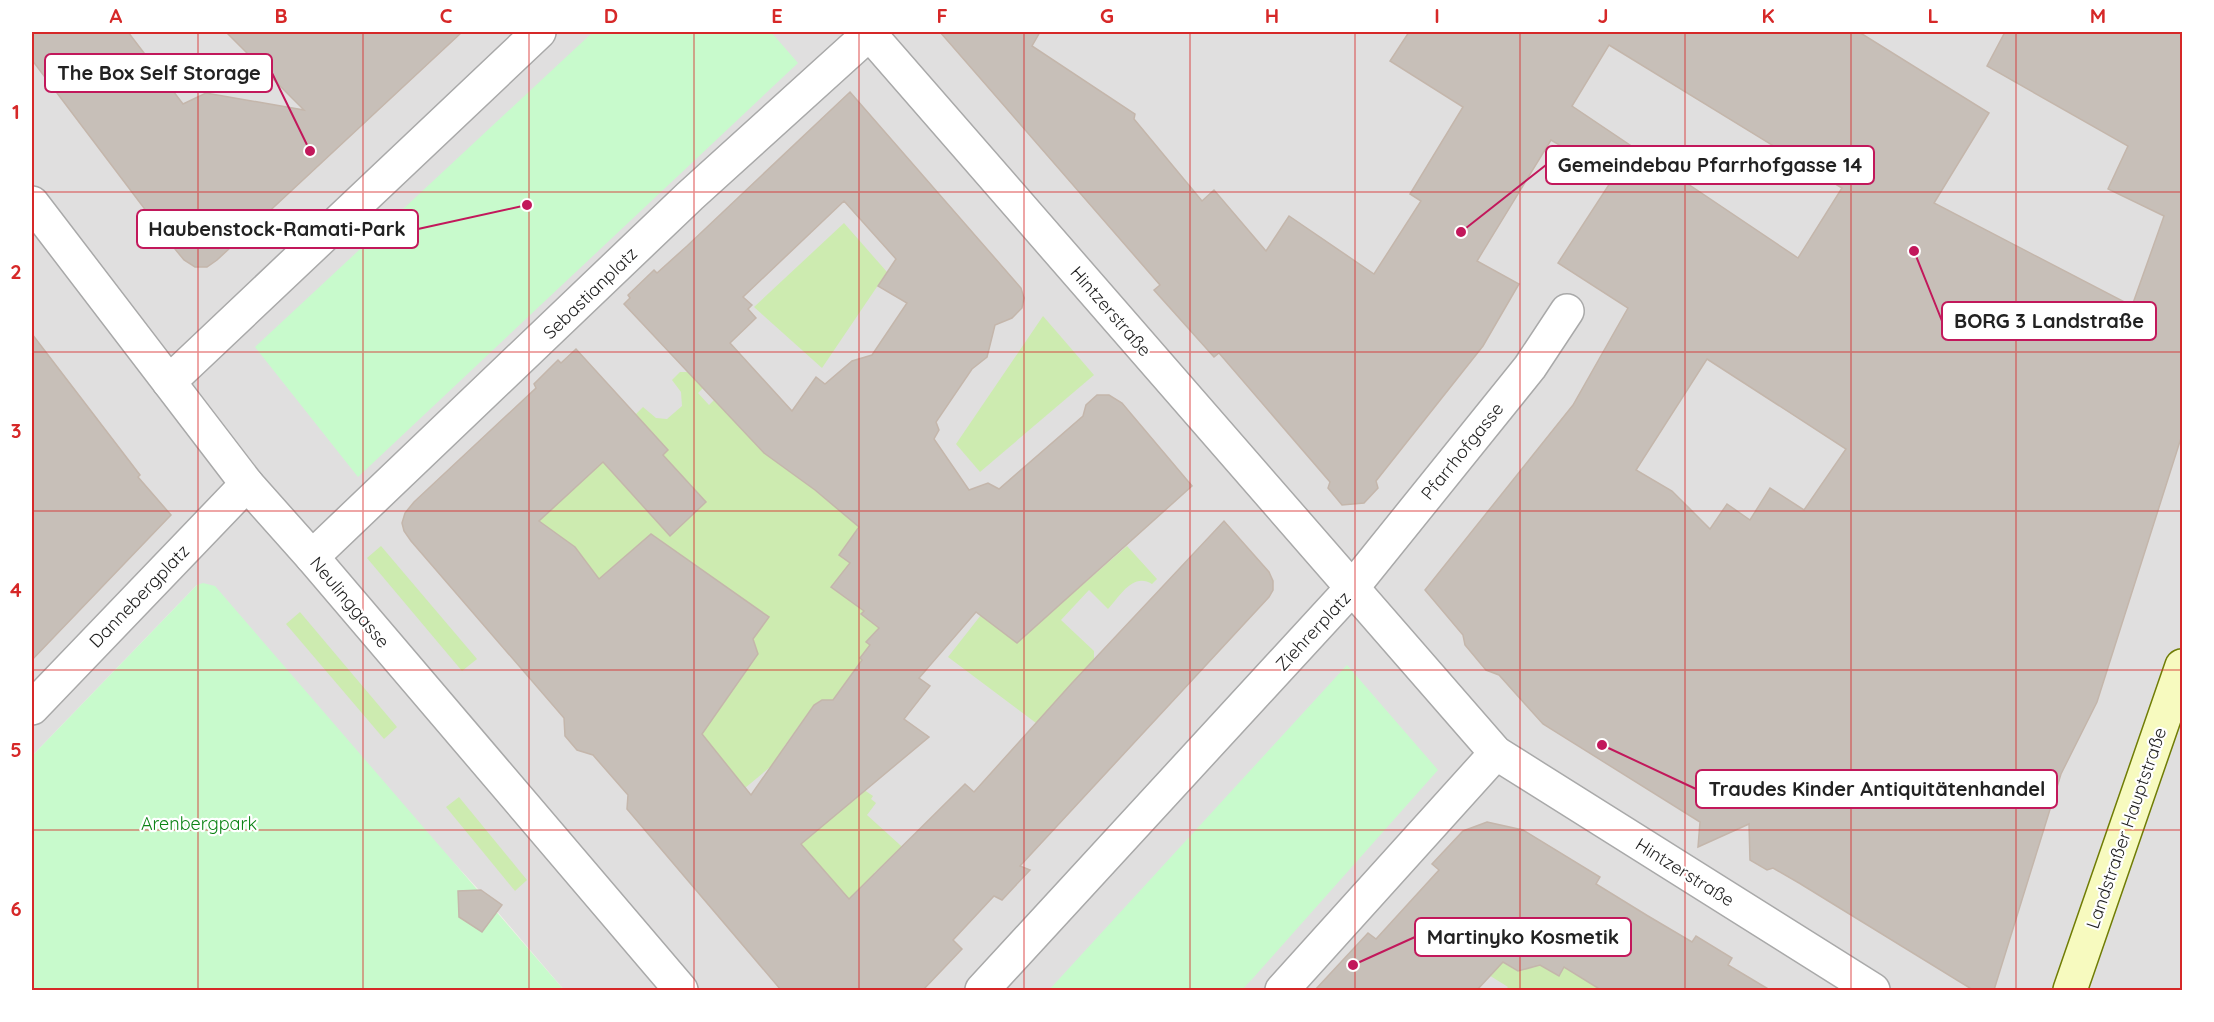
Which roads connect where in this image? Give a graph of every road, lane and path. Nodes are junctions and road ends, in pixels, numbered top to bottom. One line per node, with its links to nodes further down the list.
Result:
1 (539, 32): 5 (street)
2 (869, 32): 7 (street, Sebastianplatz); 8 (street, Hintzerstraße)
3 (32, 206): 5 (street, Neulinggasse)
4 (1567, 311): 8 (street, Pfarrhofgasse)
5 (169, 382): 6 (street, Neulinggasse)
6 (247, 484): 7 (street, Neulinggasse); 10 (street, Dannebergplatz)
7 (312, 557): 12 (street, Neulinggasse)
8 (1352, 588): 11 (street, Ziehrerplatz); 13 (street, Ziehrerplatz)
9 (2182, 666): 16 (main road, Landstraßer Hauptstraße)
10 (32, 708)
11 (1496, 753): 14 (street); 15 (street, Hintzerstraße)
12 (681, 990)
13 (982, 990)
14 (1282, 990)
15 (1873, 990)
16 (2070, 990)

